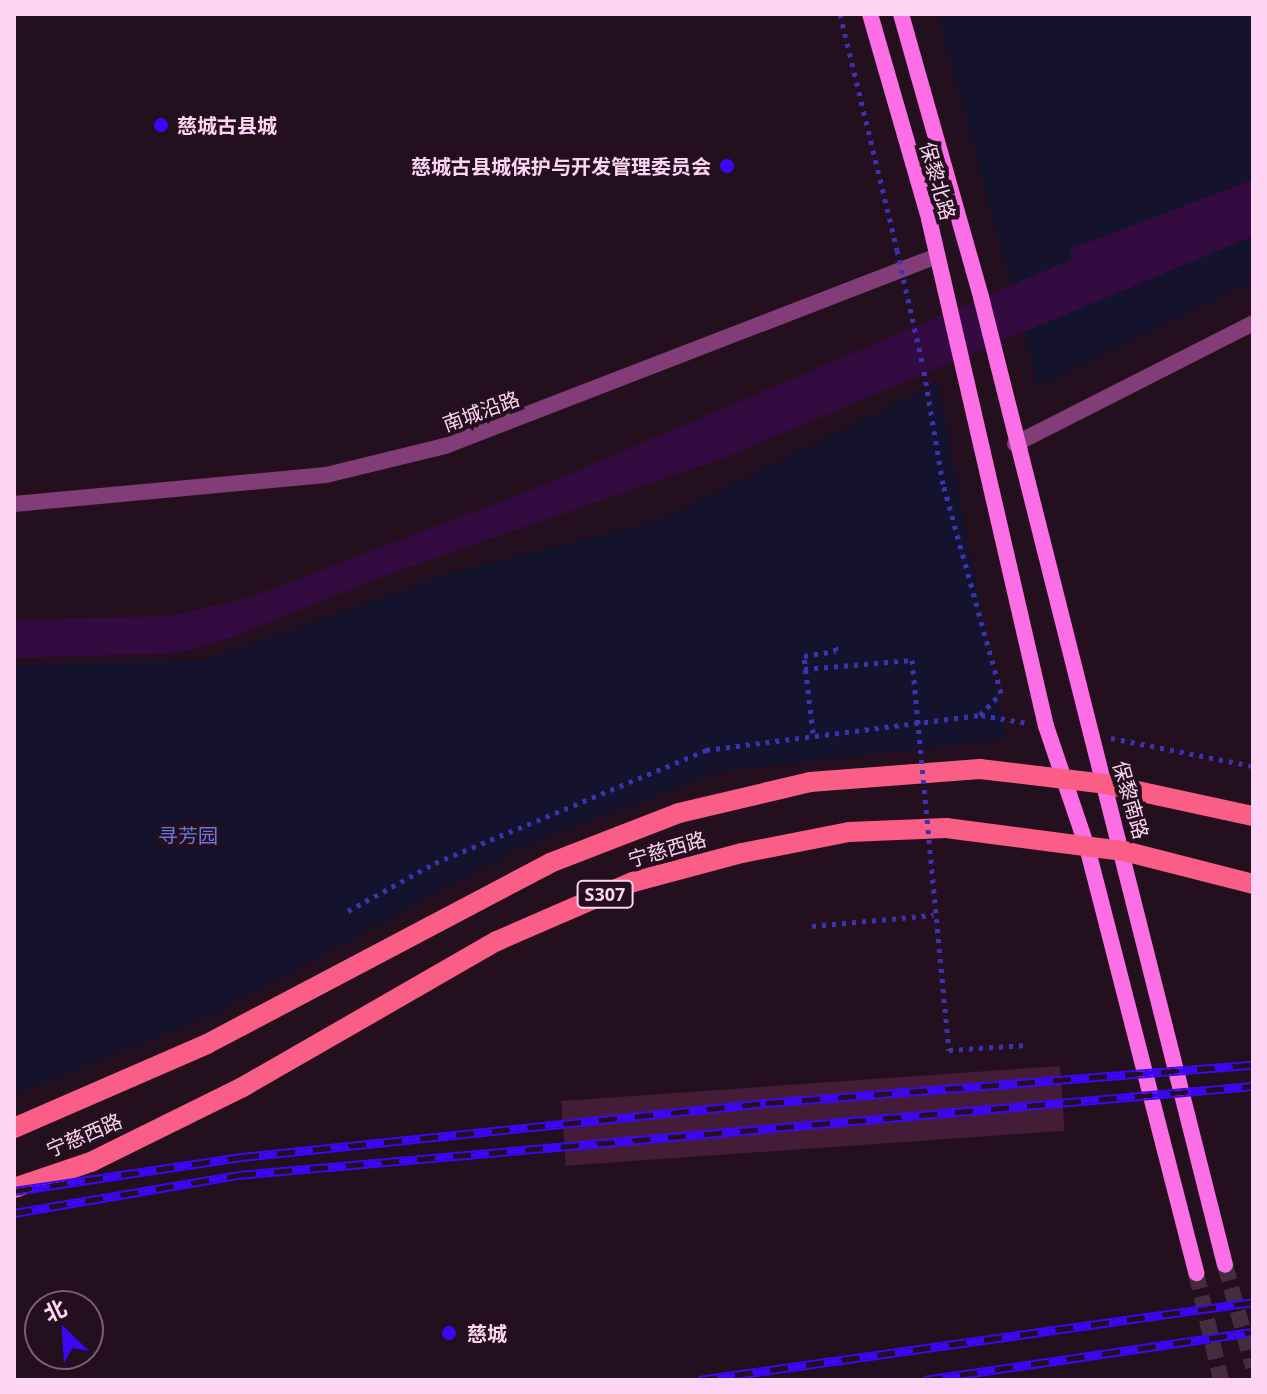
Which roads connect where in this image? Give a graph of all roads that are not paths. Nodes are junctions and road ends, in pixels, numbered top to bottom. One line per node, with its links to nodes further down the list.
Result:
1 (870, 14): 3 (main road, 保黎北路)
2 (901, 14): 5 (main road, 保黎北路)
3 (937, 256): 7 (street, 南城沿路); 8 (main road, 保黎北路)
4 (1253, 323): 6 (street)
5 (994, 348): 6 (main road, 保黎南路)
6 (1015, 444): 9 (main road, 保黎南路)
7 (14, 504)
8 (1061, 778): 9 (main road, 宁慈西路 / S307); 11 (main road); 14 (main road, 宁慈西路 / S307)
9 (1105, 784): 10 (main road, 宁慈西路 / S307); 12 (main road, 保黎南路)
10 (1253, 816)
11 (1087, 847): 12 (main road, 宁慈西路 / S307); 15 (main road, 宁慈西路 / S307); 17 (main road)
12 (1124, 851): 13 (main road, 宁慈西路 / S307); 16 (main road, 保黎南路)
13 (1253, 884)
14 (14, 1128)
15 (14, 1188)
16 (1225, 1265)
17 (1196, 1273)

